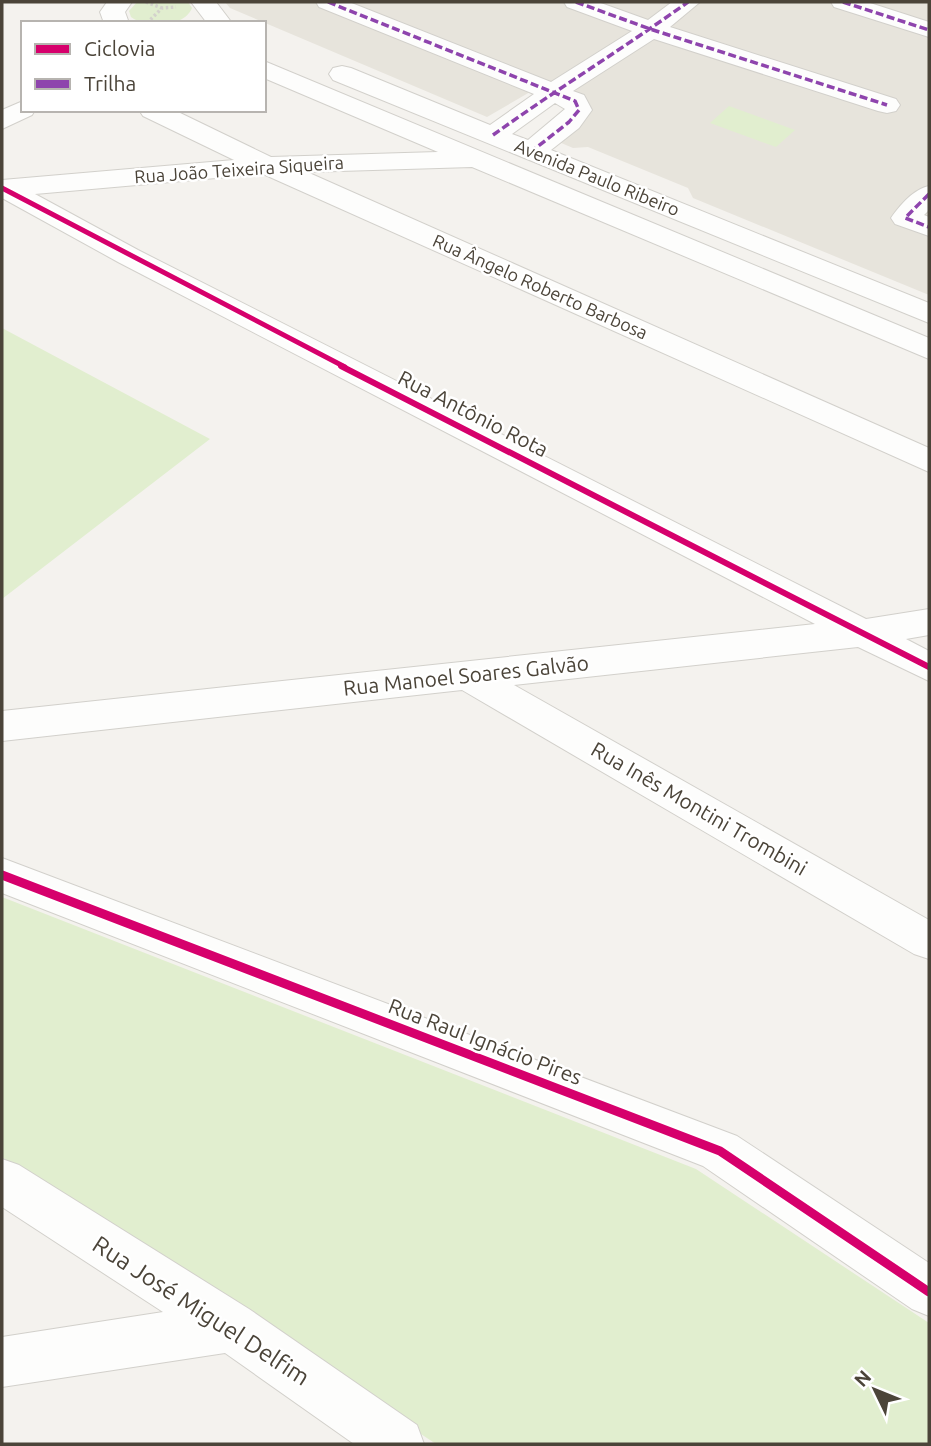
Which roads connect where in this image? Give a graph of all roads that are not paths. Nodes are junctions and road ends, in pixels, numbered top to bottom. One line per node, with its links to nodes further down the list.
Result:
1 (120, 2): 6 (street)
2 (328, 2): 11 (street)
3 (576, 2): 7 (street)
4 (688, 2): 7 (street)
5 (843, 2): 8 (street)
6 (116, 21)
7 (650, 29): 11 (street); 12 (street)
8 (929, 30)
9 (266, 44): 16 (street, Avenida Paulo Ribeiro)
10 (266, 70): 18 (street)
11 (552, 92): 16 (street); 17 (street)
12 (887, 105)
13 (21, 110): 15 (street)
14 (156, 112): 19 (street, Rua Ângelo Roberto Barbosa)
15 (2, 121)
16 (493, 135): 17 (street, Avenida Paulo Ribeiro)
17 (532, 151): 23 (street, Avenida Paulo Ribeiro)
18 (477, 160): 19 (street, Rua João Teixeira Siqueira); 24 (street)
19 (267, 165): 20 (street, Rua João Teixeira Siqueira); 25 (street, Rua Ângelo Roberto Barbosa)
20 (3, 188): 27 (street, Rua Antônio Rota)
21 (929, 194): 22 (street)
22 (929, 227)
23 (929, 314)
24 (929, 349)
25 (929, 461)
26 (929, 622): 27 (street, Rua Manoel Soares Galvão)
27 (860, 633): 28 (street, Rua Antônio Rota); 29 (street, Rua Manoel Soares Galvão)
28 (929, 667)
29 (468, 676): 30 (street, Rua Manoel Soares Galvão); 32 (street, Rua Inês Montini Trombini)
30 (2, 726)
31 (2, 874): 34 (street, Rua Raul Ignácio Pires)
32 (929, 941)
33 (2, 1181): 35 (street, Rua José Miguel Delfim)
34 (929, 1292)
35 (231, 1326): 36 (street); 37 (street, Rua José Miguel Delfim)
36 (2, 1362)
37 (398, 1444)

